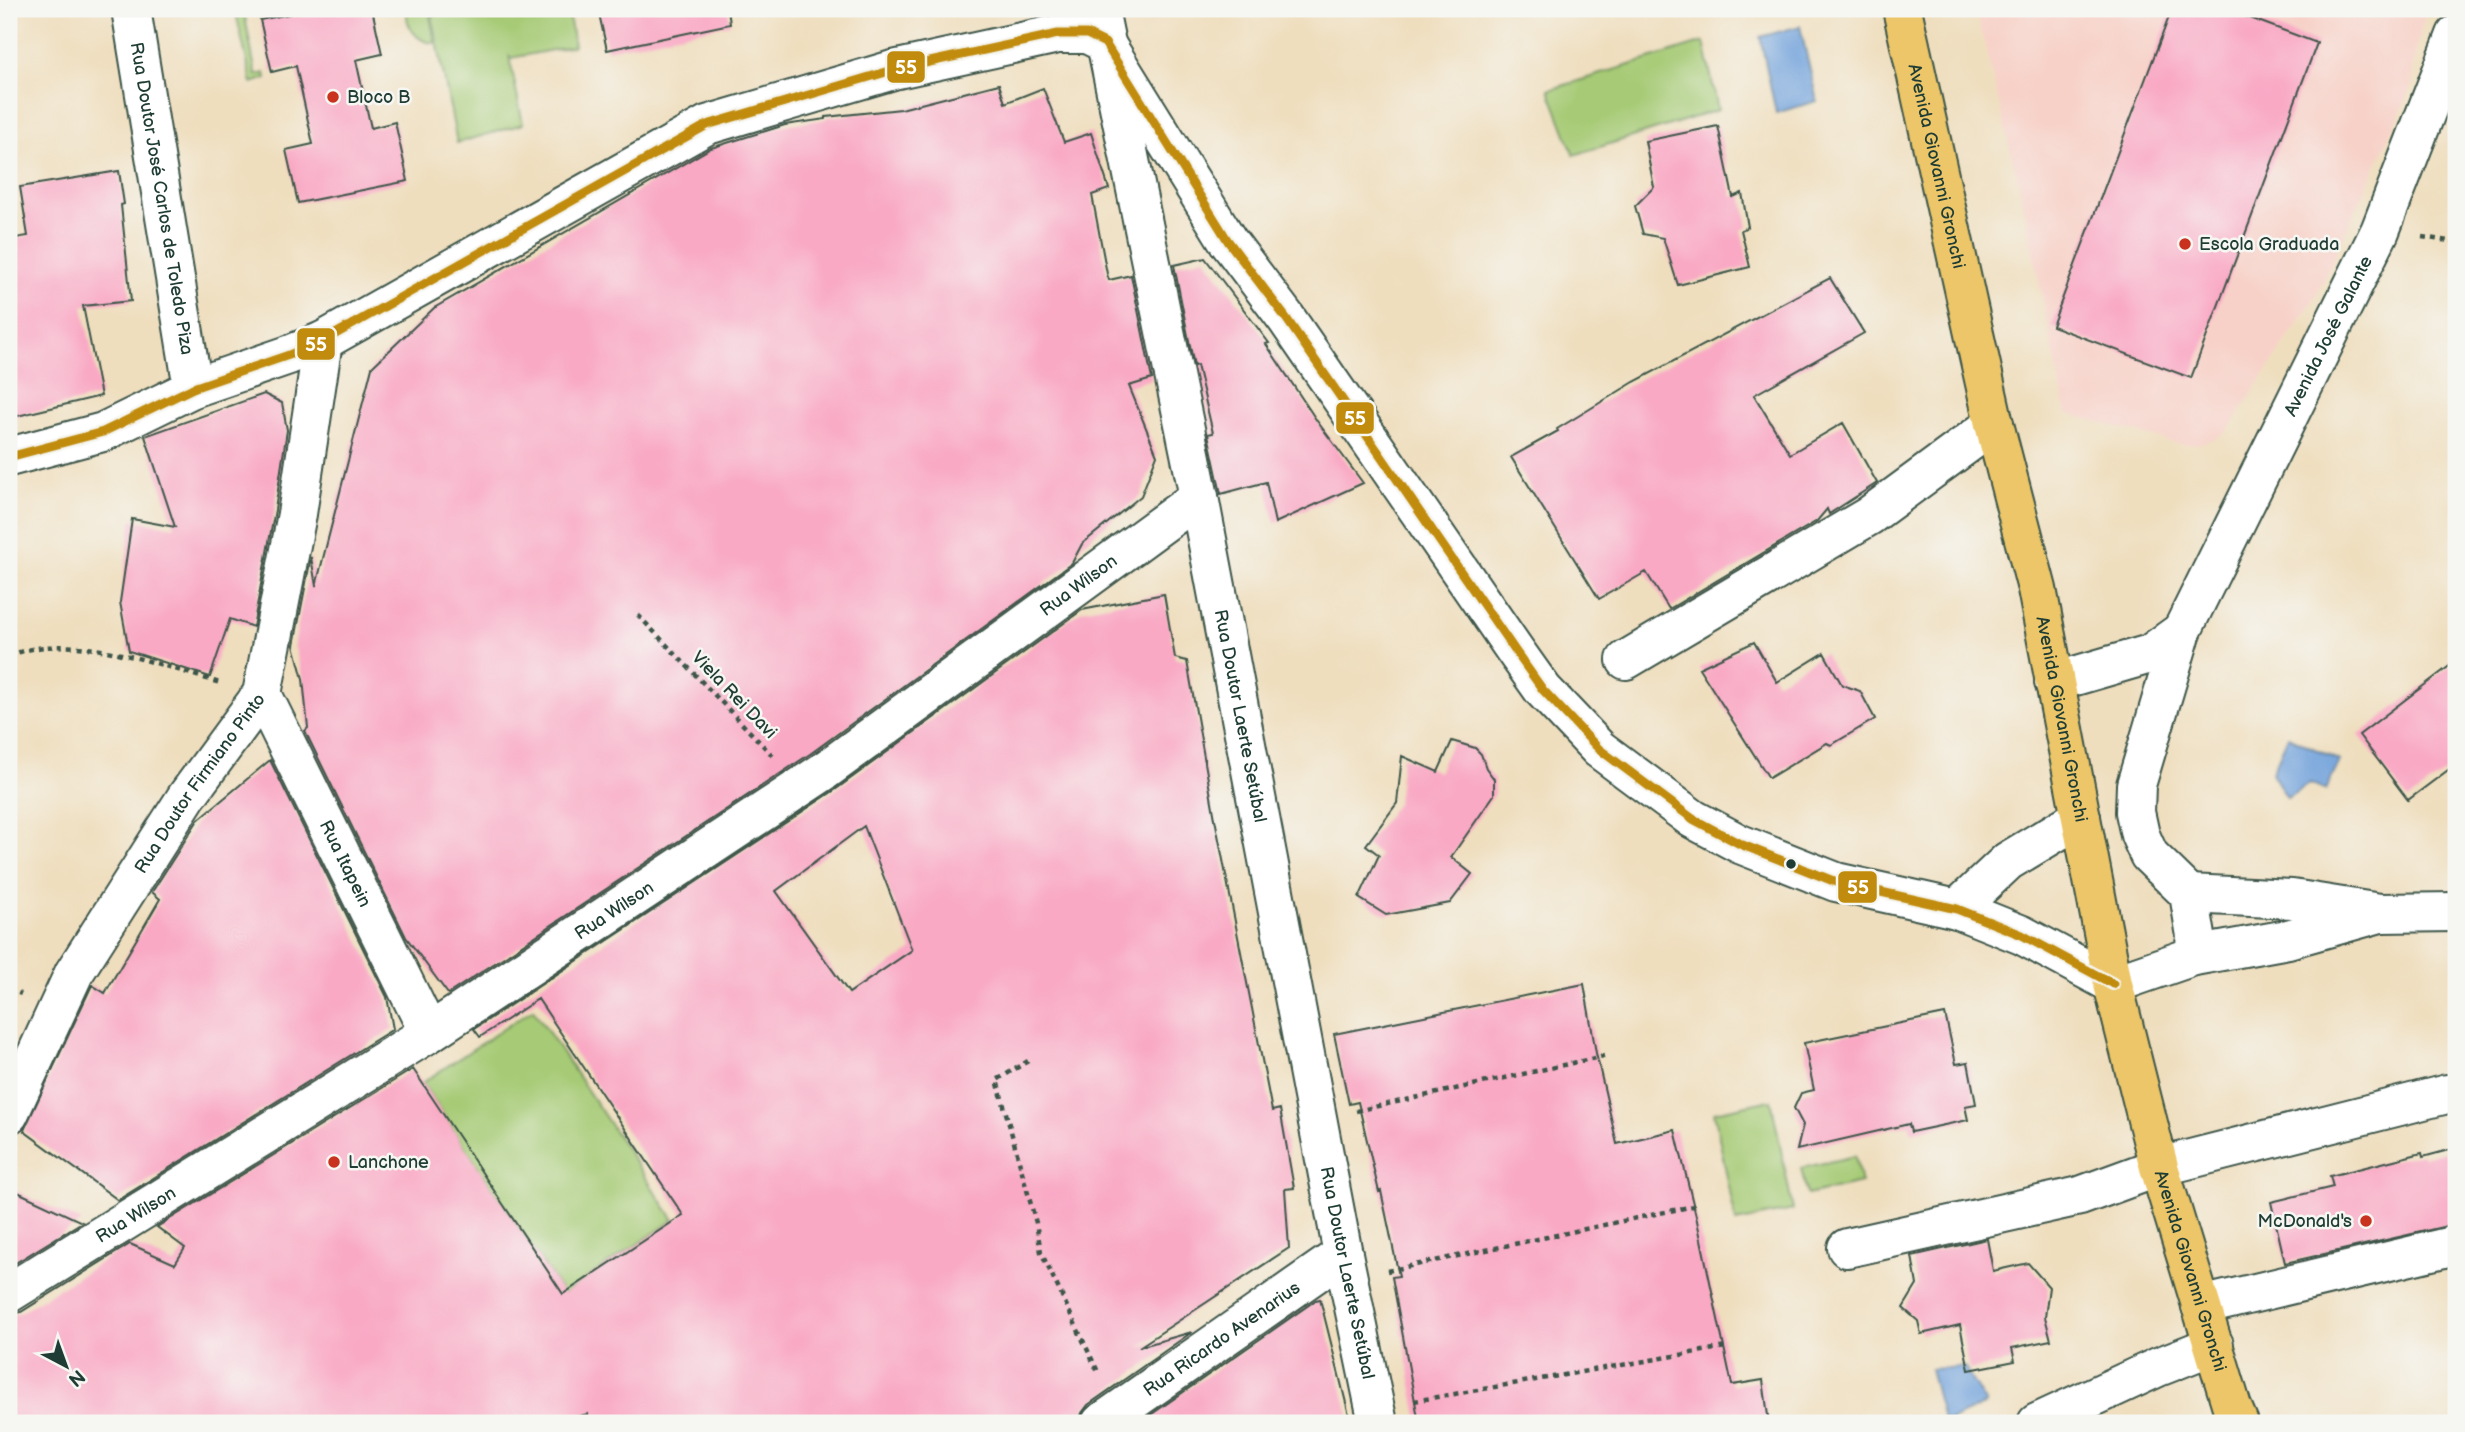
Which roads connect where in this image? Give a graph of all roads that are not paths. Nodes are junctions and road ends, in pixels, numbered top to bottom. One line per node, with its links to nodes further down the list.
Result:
1 (131, 9): 6 (street, Rua Doutor José Carlos de Toledo Piza)
2 (1902, 9): 7 (main road, Avenida Giovanni Gronchi)
3 (1102, 26): 5 (street); 9 (street, Rua Doutor Laerte Setúbal); 16 (street)
4 (2456, 35): 10 (street, Avenida José Galante)
5 (323, 341): 6 (street); 13 (street, Rua Doutor Firmiano Pinto)
6 (193, 388): 8 (street)
7 (1994, 424): 11 (street); 12 (main road, Avenida Giovanni Gronchi)
8 (9, 457)
9 (1199, 497): 21 (street, Rua Wilson); 27 (street, Rua Doutor Laerte Setúbal)
10 (2182, 631): 12 (street, Avenida José Galante); 15 (street, Avenida José Galante)
11 (1626, 660)
12 (2054, 682): 14 (main road, Avenida Giovanni Gronchi)
13 (261, 695): 21 (street, Rua Itapein); 23 (street, Rua Doutor Firmiano Pinto)
14 (2081, 817): 16 (street); 20 (main road, Avenida Giovanni Gronchi)
15 (2189, 894): 18 (street); 19 (street)
16 (1957, 909): 20 (street)
17 (2456, 912): 18 (street)
18 (2380, 913): 19 (street)
19 (2194, 956): 20 (street)
20 (2113, 984): 24 (main road, Avenida Giovanni Gronchi)
21 (429, 1033): 28 (street, Rua Wilson)
22 (2456, 1095): 24 (street)
23 (9, 1114)
24 (2159, 1167): 26 (street); 29 (main road, Avenida Giovanni Gronchi)
25 (2456, 1245): 29 (street)
26 (1847, 1248)
27 (1346, 1267): 31 (street, Rua Doutor Laerte Setúbal); 32 (street, Rua Ricardo Avenarius)
28 (9, 1293)
29 (2201, 1306): 30 (main road, Avenida Giovanni Gronchi)
30 (2214, 1345): 33 (street); 34 (main road, Avenida Giovanni Gronchi)
31 (1377, 1416)
32 (1109, 1418)
33 (2038, 1423)
34 (2239, 1423)

